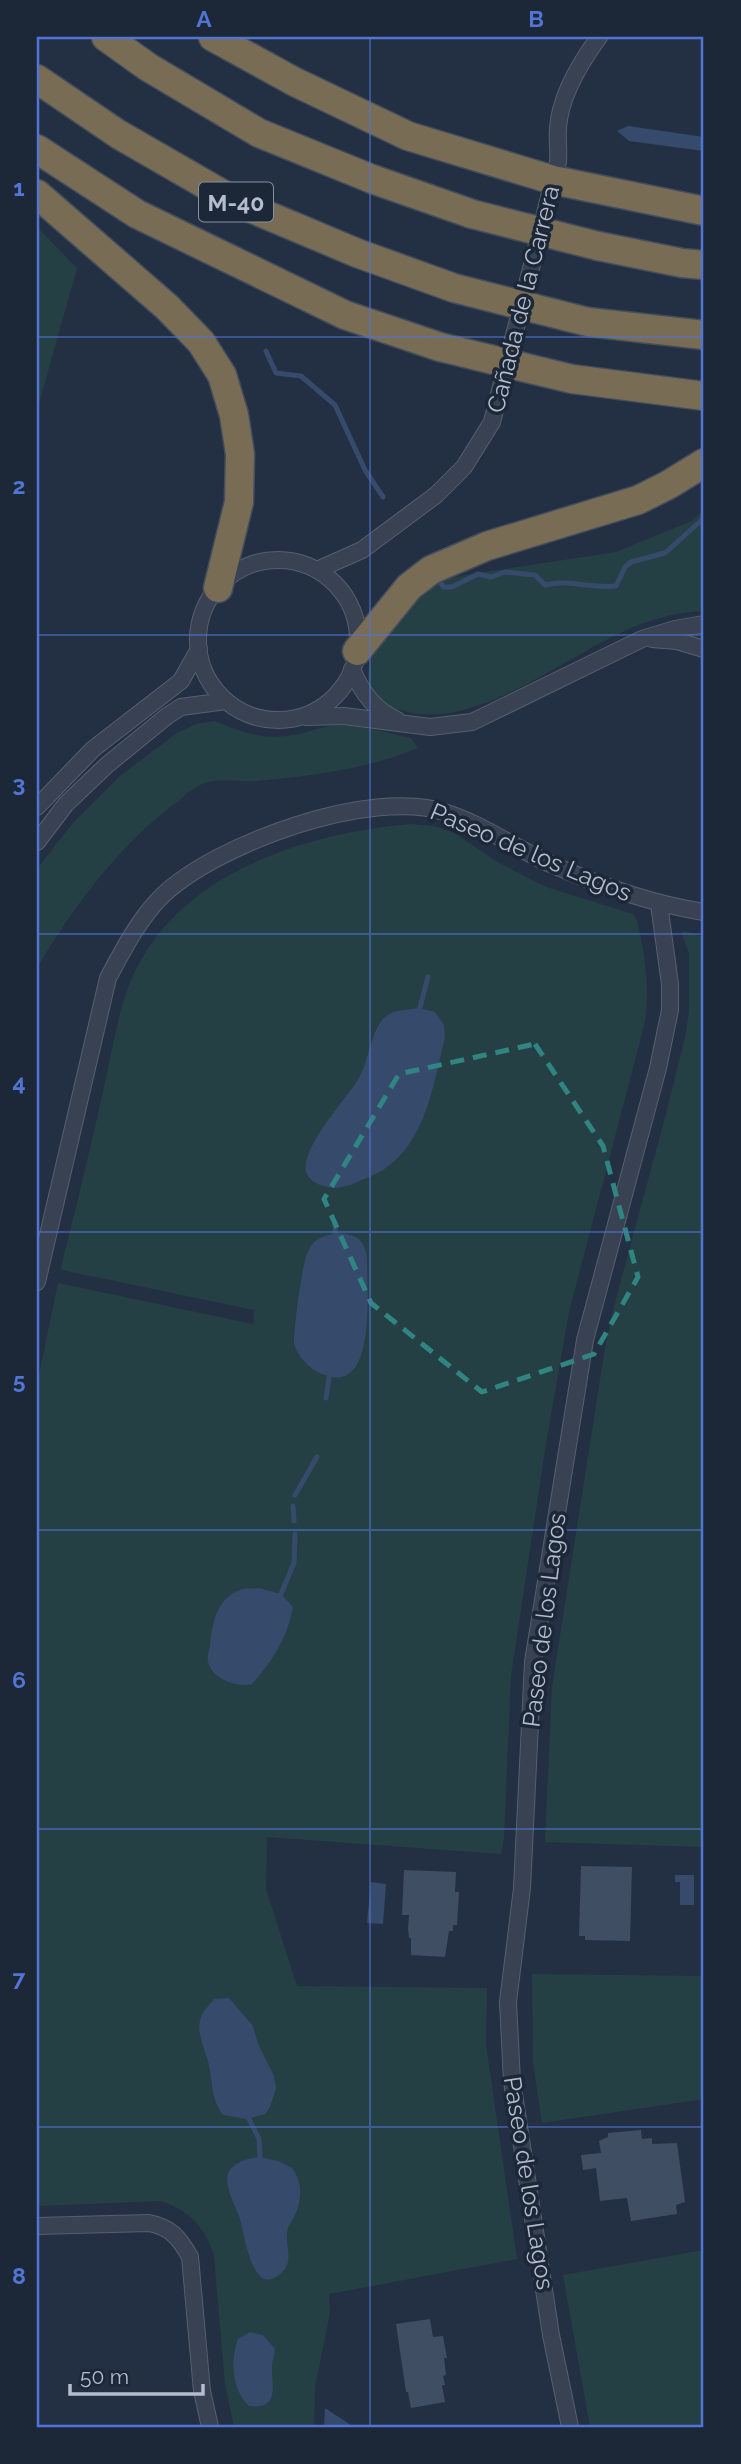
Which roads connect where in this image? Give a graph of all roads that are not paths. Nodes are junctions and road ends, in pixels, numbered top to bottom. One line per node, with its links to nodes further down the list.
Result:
1 (106, 37): 9 (highway, bridge)
2 (213, 37): 6 (highway)
3 (599, 37): 6 (street, Cañada de la Carrera)
4 (37, 79): 10 (highway, M-40, bridge)
5 (37, 149): 11 (highway, bridge)
6 (553, 180): 8 (highway); 13 (street, Cañada de la Carrera)
7 (37, 194): 14 (highway)
8 (704, 211)
9 (704, 265)
10 (704, 335)
11 (704, 396)
12 (704, 463): 19 (highway)
13 (317, 570): 14 (street); 19 (street)
14 (218, 587): 17 (street)
15 (704, 624): 16 (street)
16 (642, 639): 18 (street); 22 (street)
17 (199, 649): 20 (street); 23 (street)
18 (704, 649)
19 (355, 660): 21 (street); 22 (street)
20 (226, 701): 21 (street); 24 (street)
21 (300, 717): 22 (street)
22 (402, 723)
23 (37, 807)
24 (37, 842)
25 (659, 904): 26 (street, Paseo de los Lagos); 27 (street, Paseo de los Lagos); 30 (street, Paseo de los Lagos)
26 (704, 912)
27 (37, 1282)
28 (37, 2226): 29 (street)
29 (210, 2427)
30 (570, 2427)

